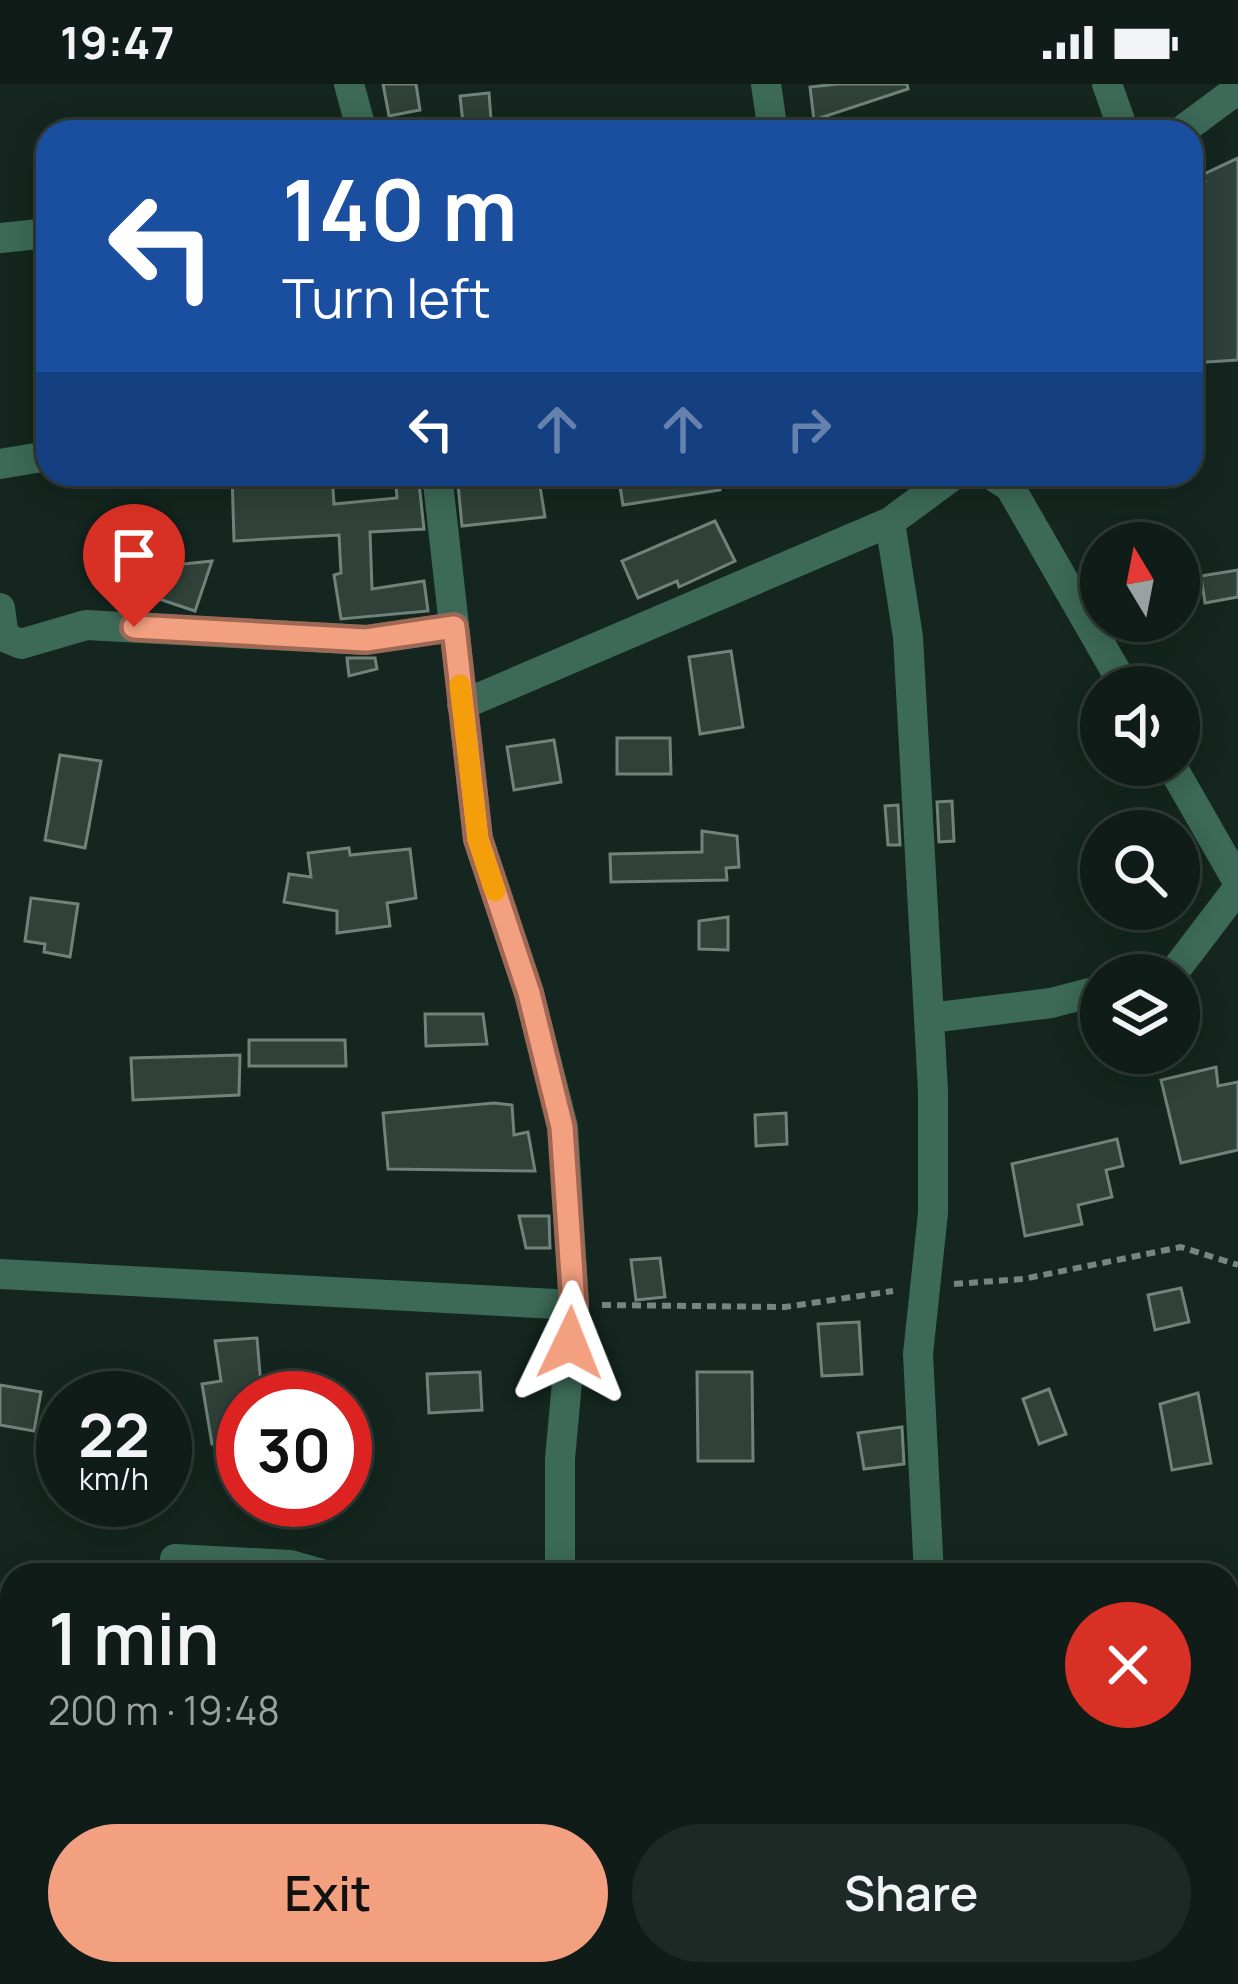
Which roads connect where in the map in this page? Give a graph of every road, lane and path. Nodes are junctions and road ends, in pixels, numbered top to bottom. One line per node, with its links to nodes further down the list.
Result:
1 (349, 84): 5 (street)
2 (766, 84): 6 (street)
3 (1107, 84): 7 (street)
4 (1238, 89): 8 (street)
5 (359, 120)
6 (771, 120)
7 (1120, 120)
8 (1196, 120)
9 (36, 234): 10 (street)
10 (0, 238)
11 (36, 458): 12 (street)
12 (0, 464)
13 (438, 486): 18 (street)
14 (939, 486): 16 (street)
15 (1008, 486): 19 (street)
16 (890, 522): 20 (street); 25 (street)
17 (0, 608): 18 (street)
18 (454, 627): 20 (street)
19 (1114, 666)
20 (462, 705): 27 (street)
21 (1184, 786): 22 (street)
22 (1235, 872): 23 (street)
23 (1184, 954)
24 (1080, 995): 25 (street)
25 (930, 1018): 31 (street)
26 (0, 1274): 27 (street)
27 (574, 1305): 30 (street)
28 (175, 1559): 29 (street)
29 (252, 1563)
30 (560, 1563)
31 (928, 1563)

